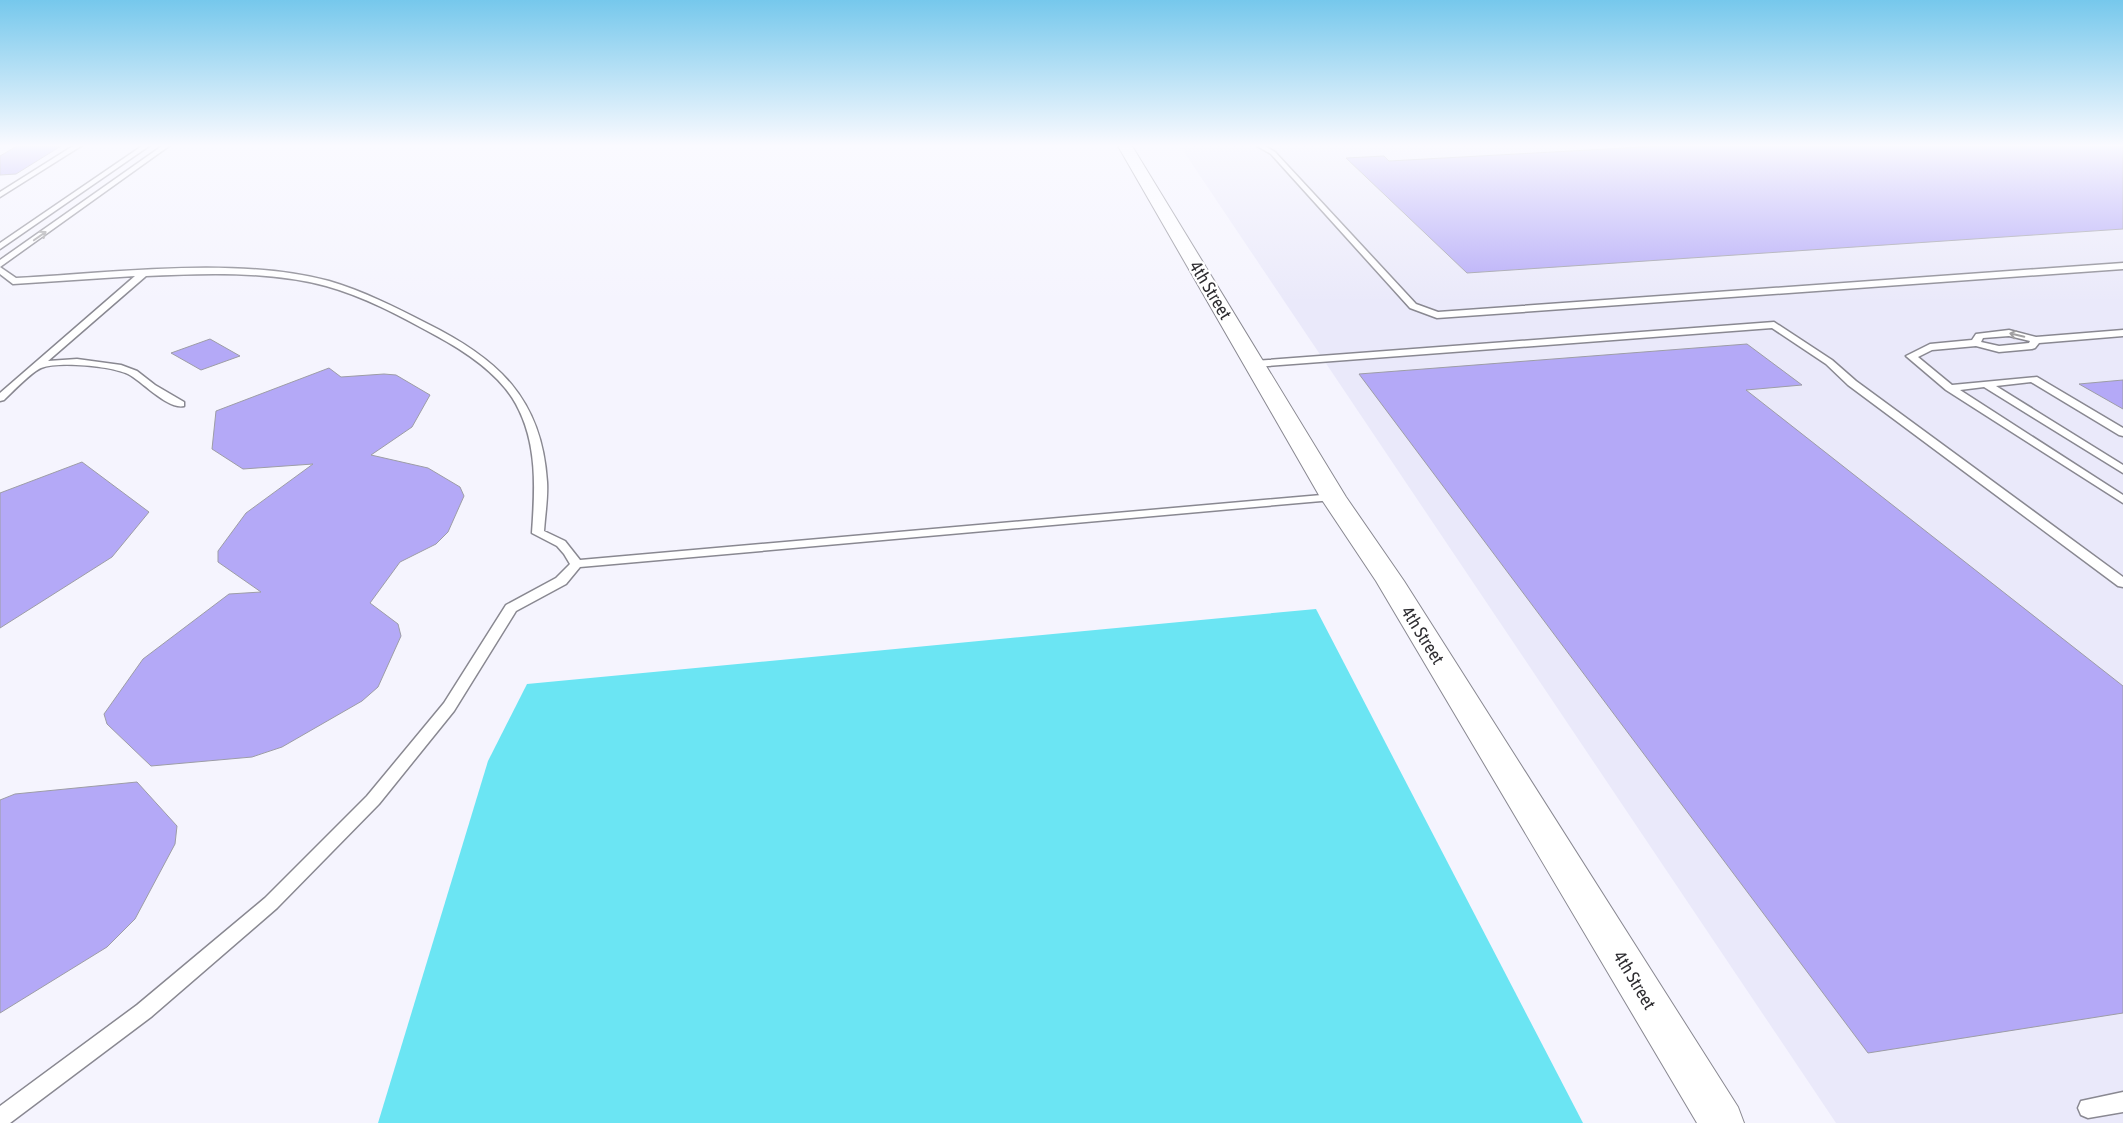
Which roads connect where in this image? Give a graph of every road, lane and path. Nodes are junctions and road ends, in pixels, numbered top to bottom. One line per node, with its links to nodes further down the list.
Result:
1 (69, 198): 5 (lane)
2 (92, 198): 6 (lane, one-way to 2)
3 (1156, 198): 14 (main road, 4th Street)
4 (1315, 198): 7 (lane)
5 (0, 246)
6 (0, 264)
7 (2123, 266)
8 (0, 270): 9 (lane)
9 (142, 275): 13 (lane); 23 (lane)
10 (2123, 332): 11 (lane)
11 (2036, 340): 12 (lane); 12 (lane, one-way to 12)
12 (1976, 343): 16 (lane)
13 (38, 364): 17 (lane); 18 (lane)
14 (1254, 364): 21 (main road, 4th Street); 24 (lane)
15 (1986, 384): 16 (lane); 19 (lane); 20 (lane)
16 (1950, 388): 22 (lane)
17 (0, 398)
18 (180, 404)
19 (2123, 433)
20 (2123, 470)
21 (1333, 497): 23 (lane); 28 (main road, 4th Street)
22 (2123, 500)
23 (576, 564): 27 (lane)
24 (2123, 583)
25 (2123, 1102): 26 (lane)
26 (2088, 1108)
27 (0, 1118)
28 (1722, 1123)

